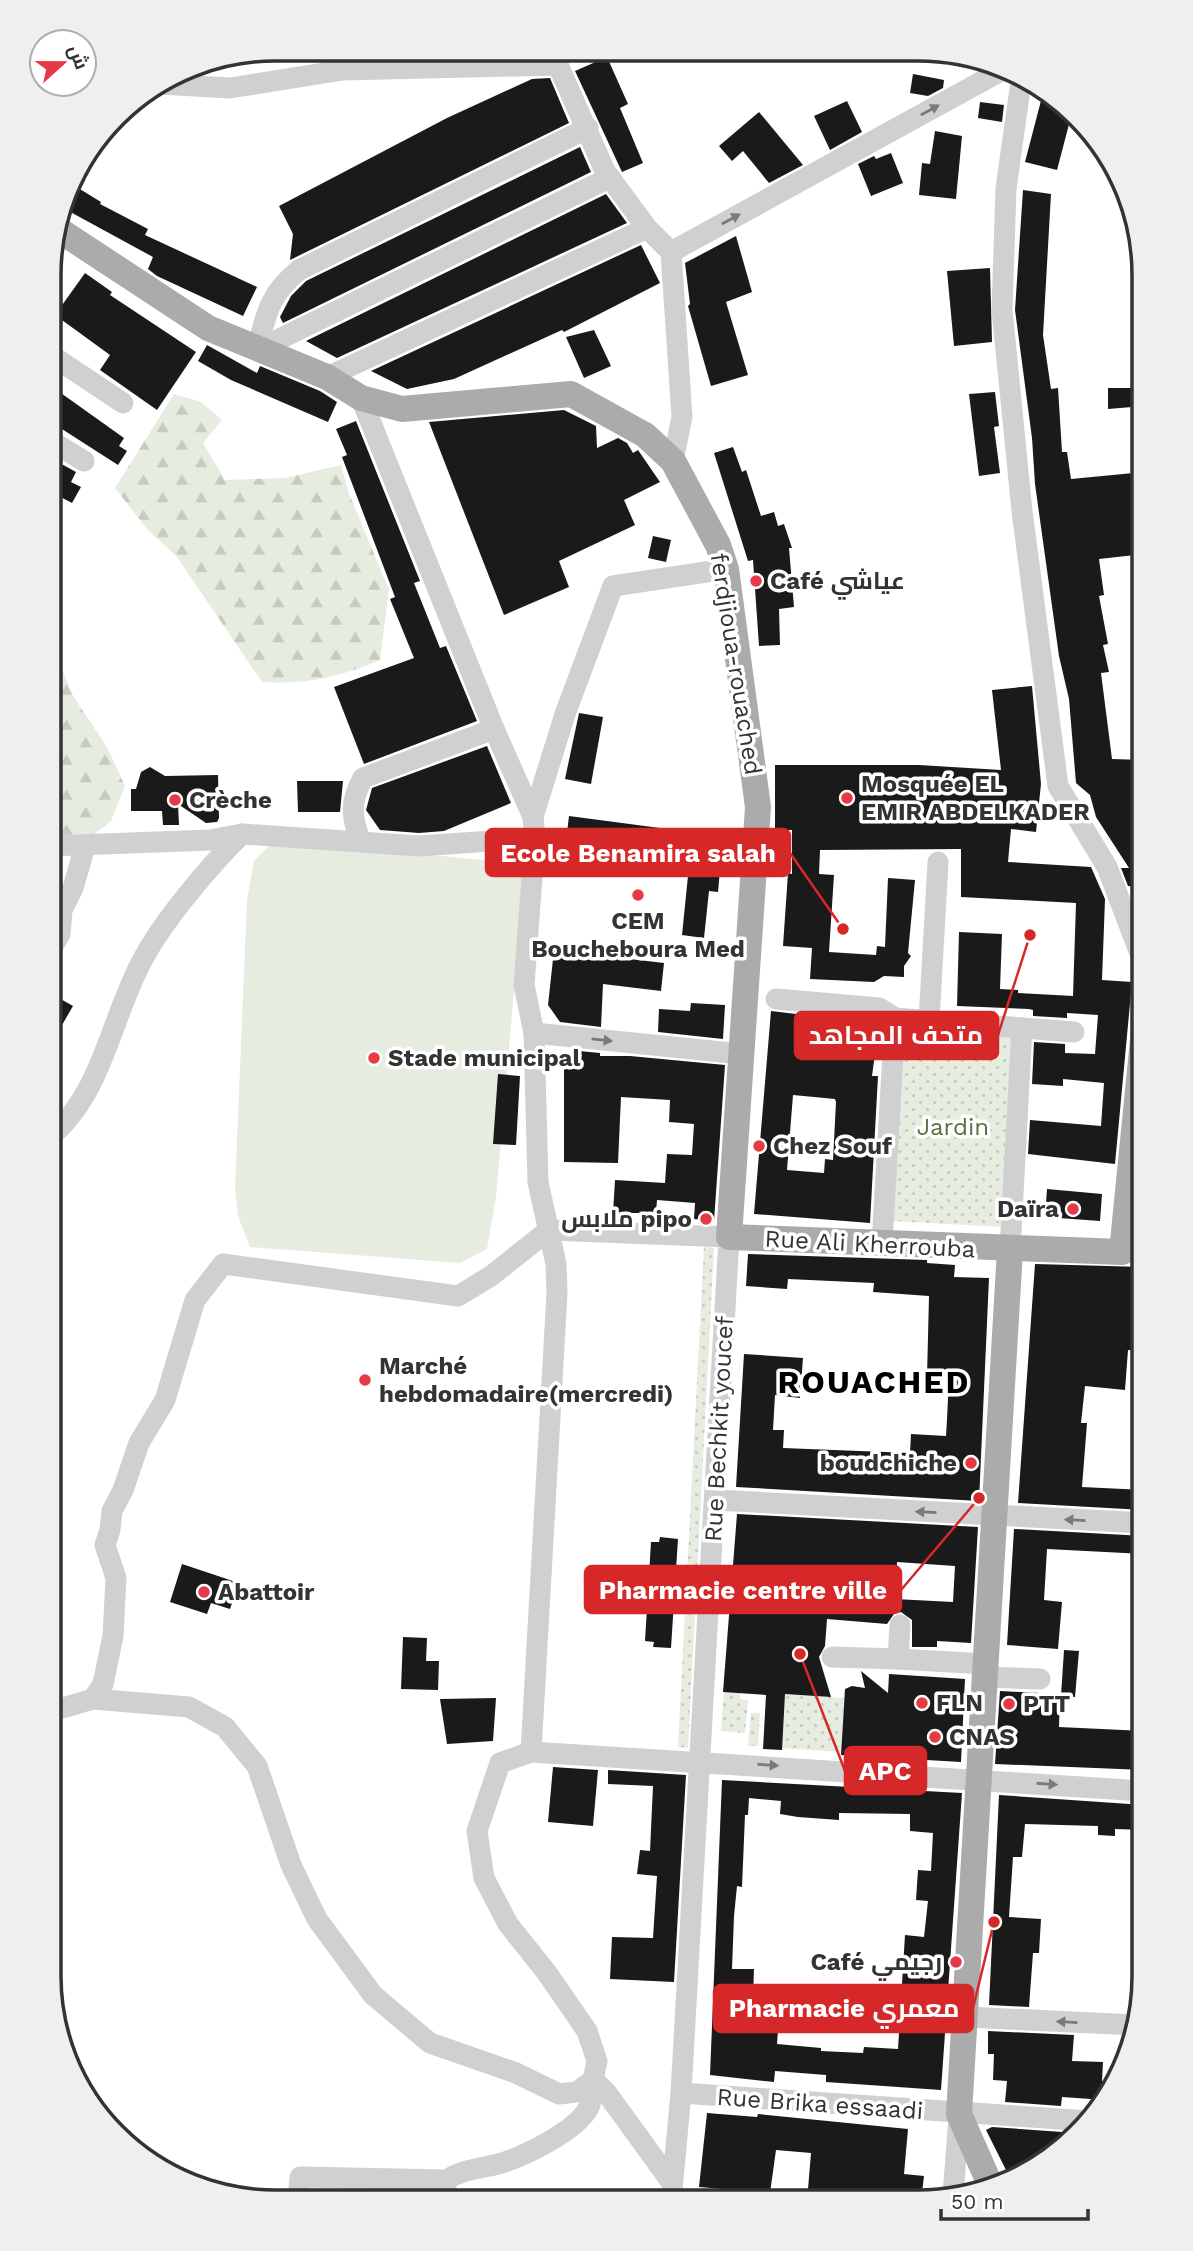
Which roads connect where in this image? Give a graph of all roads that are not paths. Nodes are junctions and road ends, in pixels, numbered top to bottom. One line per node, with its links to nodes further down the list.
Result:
1 (347, 62): 2 (street)
2 (344, 71): 4 (street); 6 (street)
3 (993, 76): 10 (street, one-way to 3)
4 (178, 85)
5 (1020, 88): 29 (street)
6 (588, 128): 7 (street); 11 (street)
7 (609, 178): 8 (street); 11 (street)
8 (647, 228): 10 (street); 13 (street)
9 (66, 234): 11 (main road, ferdjioua-rouached)
10 (671, 252): 18 (street)
11 (257, 350): 13 (main road, ferdjioua-rouached)
12 (61, 362): 15 (street)
13 (327, 377): 14 (main road, ferdjioua-rouached)
14 (361, 398): 18 (main road, ferdjioua-rouached); 20 (street)
15 (123, 403)
16 (61, 447): 17 (street)
17 (84, 461)
18 (673, 461): 19 (main road, ferdjioua-rouached)
19 (726, 569): 21 (main road, ferdjioua-rouached); 22 (street)
20 (494, 729): 22 (street); 24 (street)
21 (758, 807): 36 (main road, Rue Bechkit youcef)
22 (534, 827): 24 (street); 35 (street)
23 (242, 834): 24 (street); 25 (street); 37 (street)
24 (360, 840)
25 (92, 844): 26 (street); 28 (street)
26 (61, 845)
27 (938, 862): 32 (street)
28 (61, 922)
29 (1132, 932)
30 (776, 999): 31 (street)
31 (895, 1018): 32 (street); 40 (street)
32 (929, 1021): 33 (street)
33 (1022, 1028): 34 (street); 41 (street)
34 (1074, 1032)
35 (534, 1033): 36 (street, one-way to 36); 38 (street)
36 (742, 1054): 39 (main road, Rue Bechkit youcef)
37 (61, 1127)
38 (549, 1230): 39 (street); 51 (street); 53 (street)
39 (729, 1237): 40 (main road, Rue Ali Kherrouba); 43 (street, Rue Bechkit youcef)
40 (882, 1244): 41 (main road, Rue Ali Kherrouba)
41 (1010, 1250): 42 (main road, Rue Ali Kherrouba); 44 (main road)
42 (1131, 1252)
43 (716, 1500): 44 (street, one-way to 43); 54 (street, Rue Bechkit youcef)
44 (995, 1516): 45 (street, one-way to 44); 49 (main road)
45 (1131, 1522)
46 (900, 1625): 48 (street)
47 (832, 1657): 48 (street)
48 (898, 1659): 49 (street)
49 (985, 1671): 50 (street); 55 (main road)
50 (1040, 1679)
51 (93, 1699): 52 (street); 59 (street)
52 (61, 1708)
53 (531, 1752): 54 (street); 59 (street)
54 (700, 1760): 55 (street, one-way to 55); 60 (street, Rue Bechkit youcef)
55 (979, 1779): 56 (street, one-way to 56); 57 (main road)
56 (1131, 1790)
57 (965, 2017): 58 (street, one-way to 57); 61 (main road)
58 (1125, 2025)
59 (593, 2080): 66 (street); 67 (street)
60 (681, 2093): 61 (street, Rue Brika essaadi); 68 (street, Rue Bechkit youcef)
61 (960, 2114): 62 (street, Rue Brika essaadi); 63 (main road); 64 (street)
62 (1075, 2120)
63 (987, 2178)
64 (954, 2187)
65 (299, 2190): 66 (street)
66 (446, 2190)
67 (668, 2190)
68 (671, 2190)

